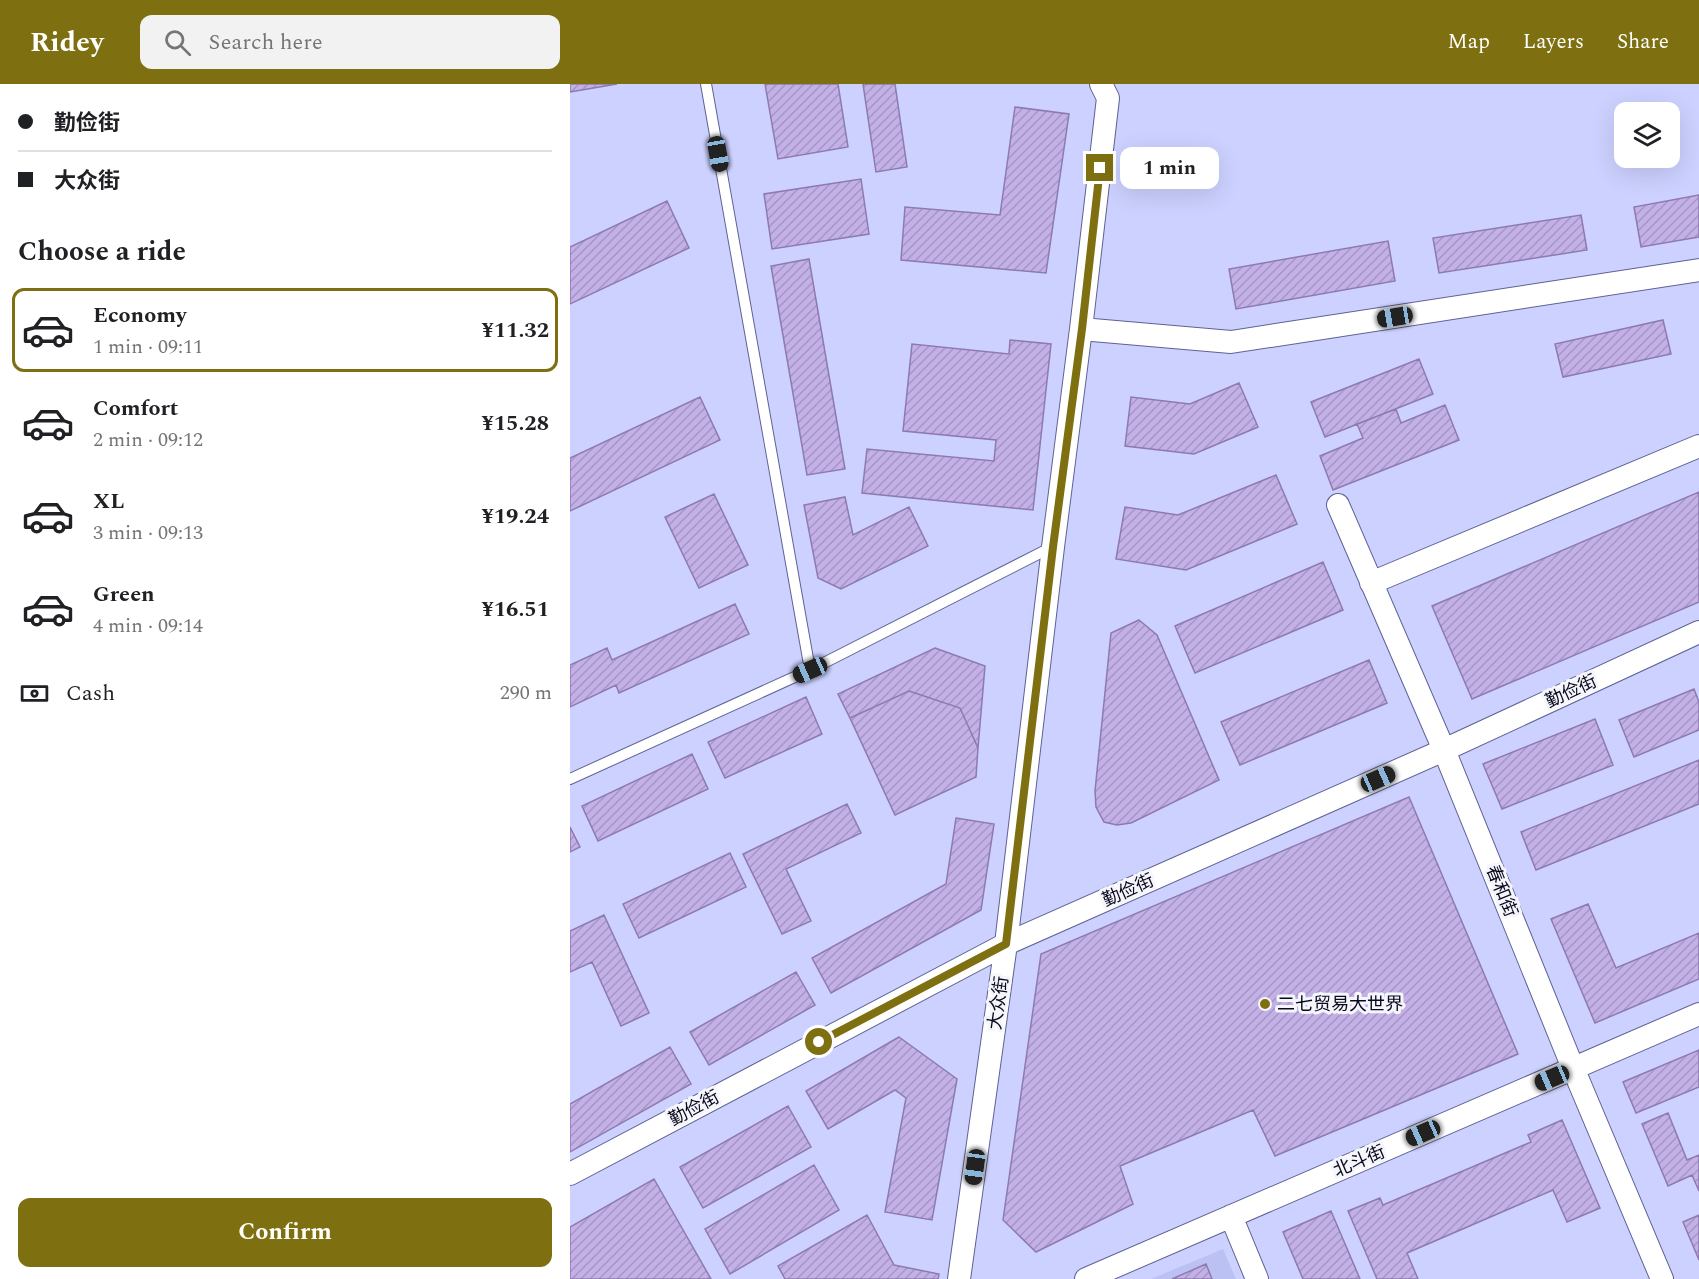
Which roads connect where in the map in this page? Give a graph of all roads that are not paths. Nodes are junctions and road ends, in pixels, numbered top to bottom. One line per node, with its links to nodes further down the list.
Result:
1 (706, 84): 10 (lane)
2 (1101, 84): 4 (street, 大众街)
3 (1699, 270): 4 (street)
4 (1082, 329): 7 (street, 大众街)
5 (1699, 446): 8 (street)
6 (1338, 505): 8 (street, 春和街)
7 (1053, 547): 10 (lane); 13 (street, 大众街)
8 (1371, 583): 11 (street, 春和街)
9 (1699, 632): 11 (street, 勤俭街)
10 (810, 670): 12 (lane)
11 (1444, 750): 13 (street, 勤俭街); 15 (street, 春和街)
12 (570, 779)
13 (1006, 944): 16 (street, 勤俭街); 18 (street, 大众街)
14 (1699, 1014): 15 (street, 北斗街)
15 (1574, 1068): 17 (street, 北斗街); 21 (street, 春和街)
16 (570, 1174)
17 (1230, 1216): 19 (street, 北斗街); 20 (street)
18 (959, 1279)
19 (1086, 1279)
20 (1257, 1279)
21 (1662, 1279)

